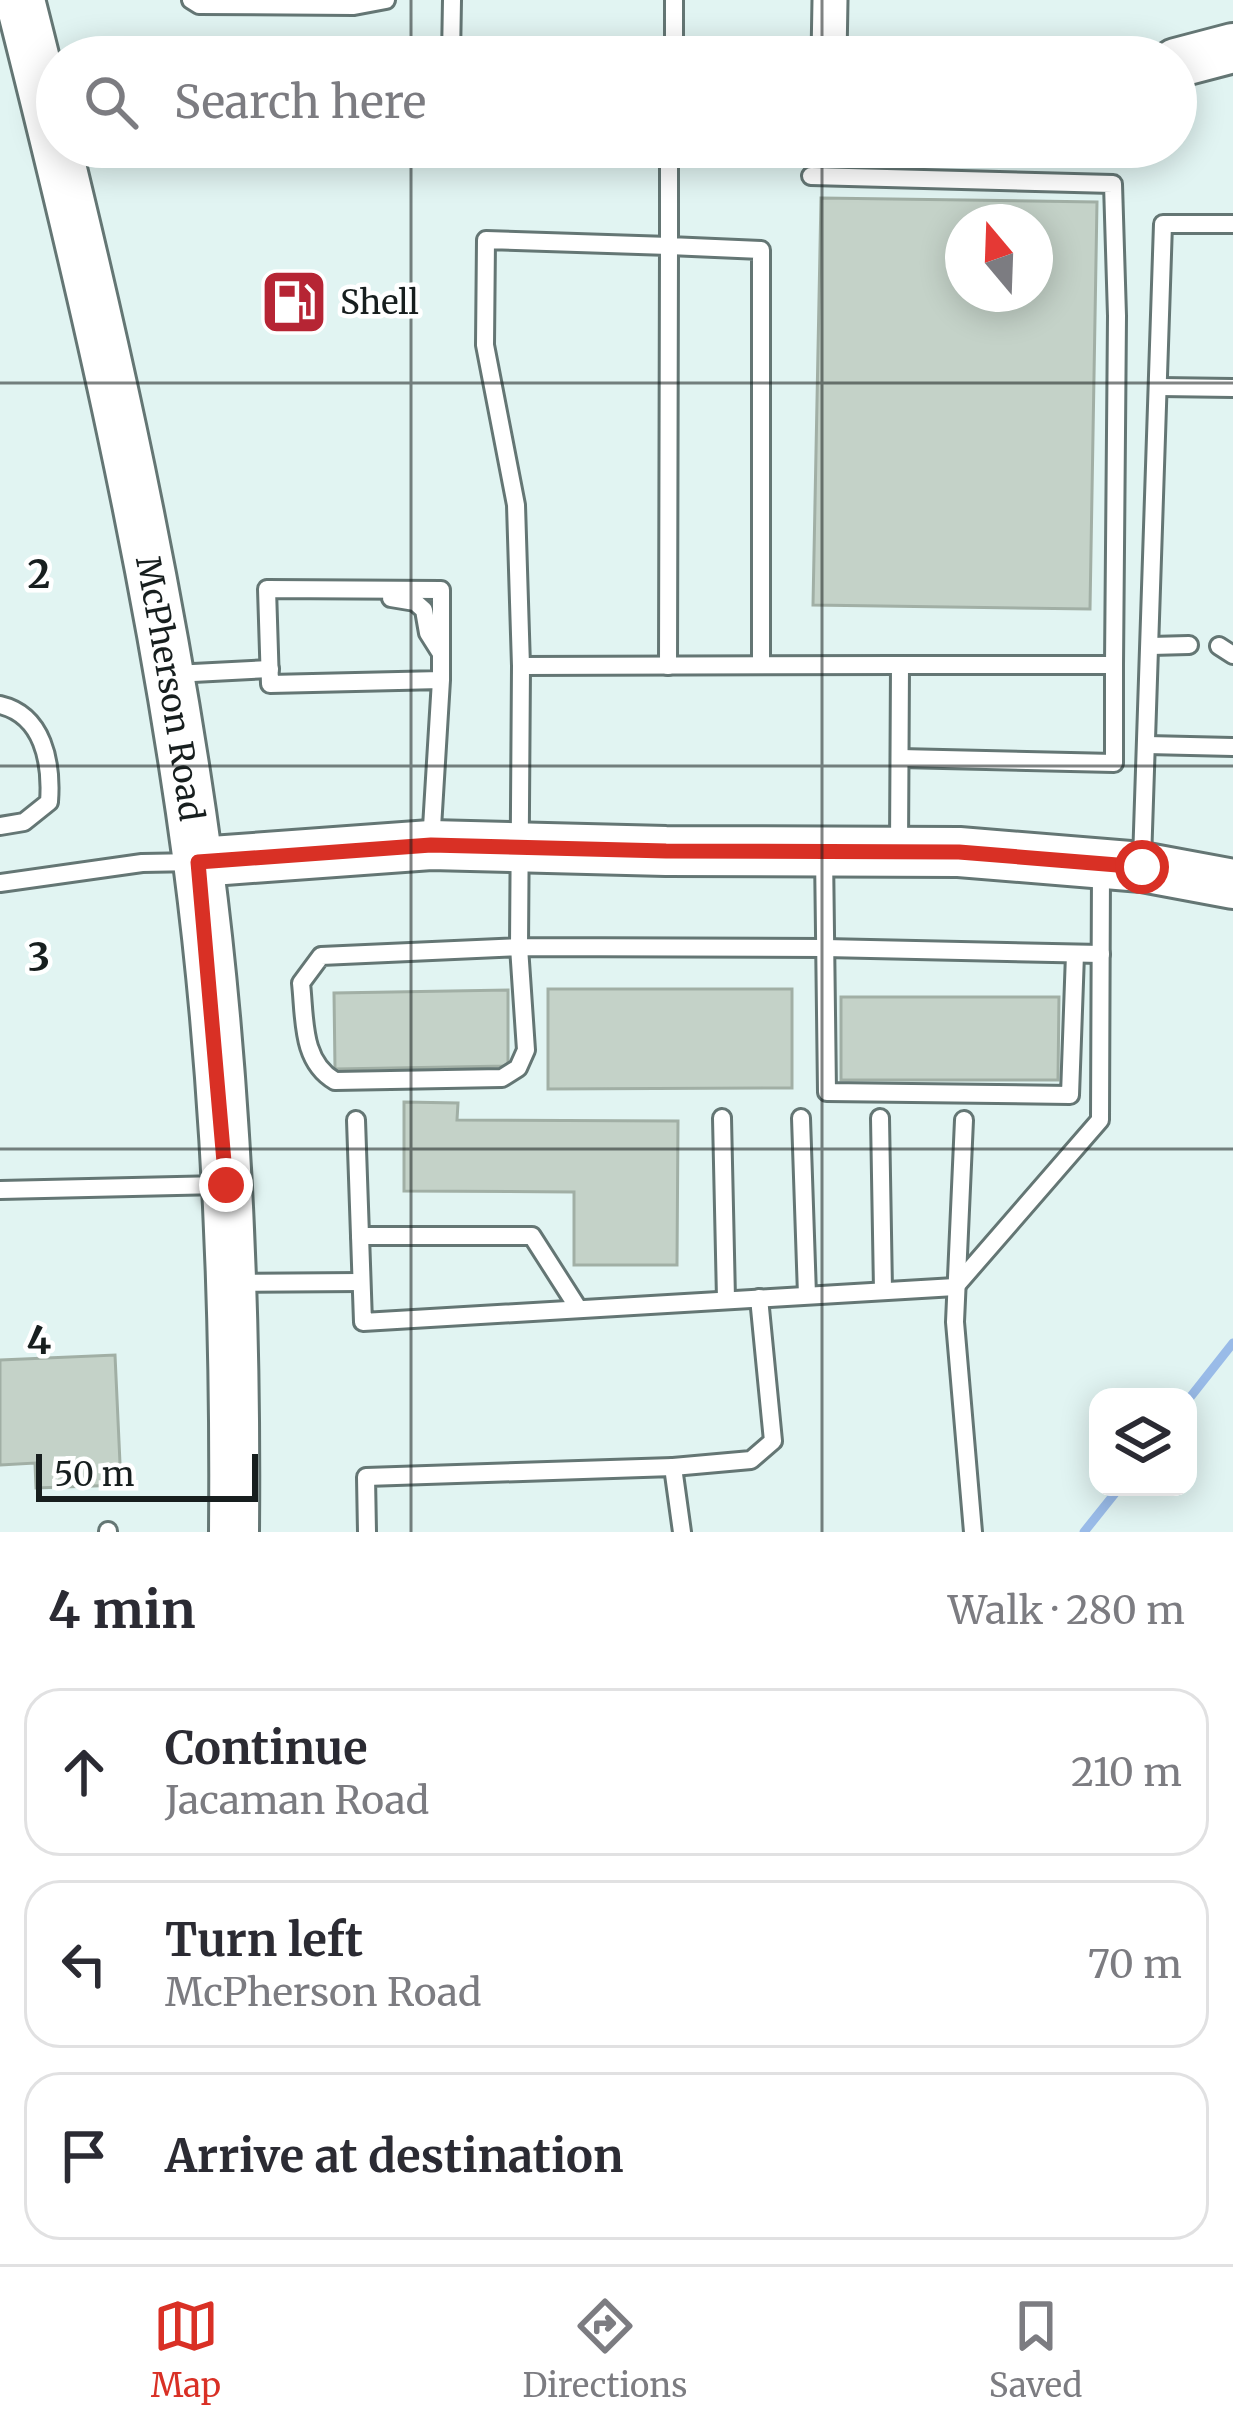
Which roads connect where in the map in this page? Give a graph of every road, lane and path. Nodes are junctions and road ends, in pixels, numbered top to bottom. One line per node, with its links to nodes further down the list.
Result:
1 (20, 0): 12 (main road, McPherson Road)
2 (191, 0): 3 (lane)
3 (386, 0)
4 (452, 0): 7 (lane)
5 (674, 0): 8 (lane)
6 (830, 0): 9 (street)
7 (451, 36)
8 (674, 36)
9 (829, 36)
10 (1233, 48): 11 (main road)
11 (1197, 57)
12 (34, 103)
13 (53, 168): 30 (main road, McPherson Road)
14 (669, 168): 17 (lane)
15 (811, 176): 26 (lane)
16 (1233, 224): 18 (lane)
17 (669, 246): 24 (lane); 27 (lane); 28 (lane)
18 (1160, 387): 19 (lane); 22 (lane)
19 (1233, 388)
20 (278, 589): 23 (lane); 23 (lane); 29 (lane)
21 (1189, 645): 22 (lane)
22 (1151, 646): 33 (lane)
23 (441, 652): 31 (lane)
24 (760, 665): 25 (lane); 28 (lane)
25 (900, 665): 26 (lane); 35 (lane)
26 (1114, 665): 35 (lane)
27 (521, 666): 28 (lane); 38 (lane)
28 (668, 666)
29 (270, 669): 30 (lane); 31 (lane)
30 (167, 674): 41 (main road, McPherson Road)
31 (441, 680): 37 (lane)
32 (0, 705): 36 (lane)
33 (1147, 745): 34 (lane); 42 (lane)
34 (1233, 747)
35 (900, 758): 40 (lane)
36 (0, 826)
37 (431, 845): 38 (main road); 41 (main road)
38 (522, 849): 39 (main road); 45 (lane)
39 (824, 851): 40 (main road); 46 (lane)
40 (899, 852): 42 (main road)
41 (198, 862): 43 (lane); 54 (main road, McPherson Road)
42 (1121, 865): 44 (main road); 48 (lane)
43 (0, 883)
44 (1233, 884)
45 (519, 947): 45 (lane); 46 (lane)
46 (825, 947): 47 (lane); 47 (lane)
47 (1075, 954): 48 (lane)
48 (1101, 954): 59 (lane)
49 (722, 1118): 63 (lane)
50 (801, 1118): 61 (lane)
51 (880, 1118): 60 (lane)
52 (356, 1120): 56 (lane)
53 (964, 1120): 59 (lane)
54 (226, 1185): 55 (lane); 58 (main road, McPherson Road)
55 (0, 1190)
56 (360, 1236): 57 (lane); 64 (lane)
57 (361, 1282): 58 (lane); 64 (lane)
58 (231, 1283): 66 (main road, McPherson Road)
59 (955, 1287): 60 (lane); 69 (lane)
60 (884, 1290): 61 (lane)
61 (807, 1294): 62 (lane)
62 (759, 1298): 63 (lane); 65 (lane)
63 (726, 1300): 64 (lane)
64 (578, 1309)
65 (673, 1467): 67 (lane); 68 (lane)
66 (234, 1532)
67 (367, 1532)
68 (682, 1532)
69 (973, 1532)

